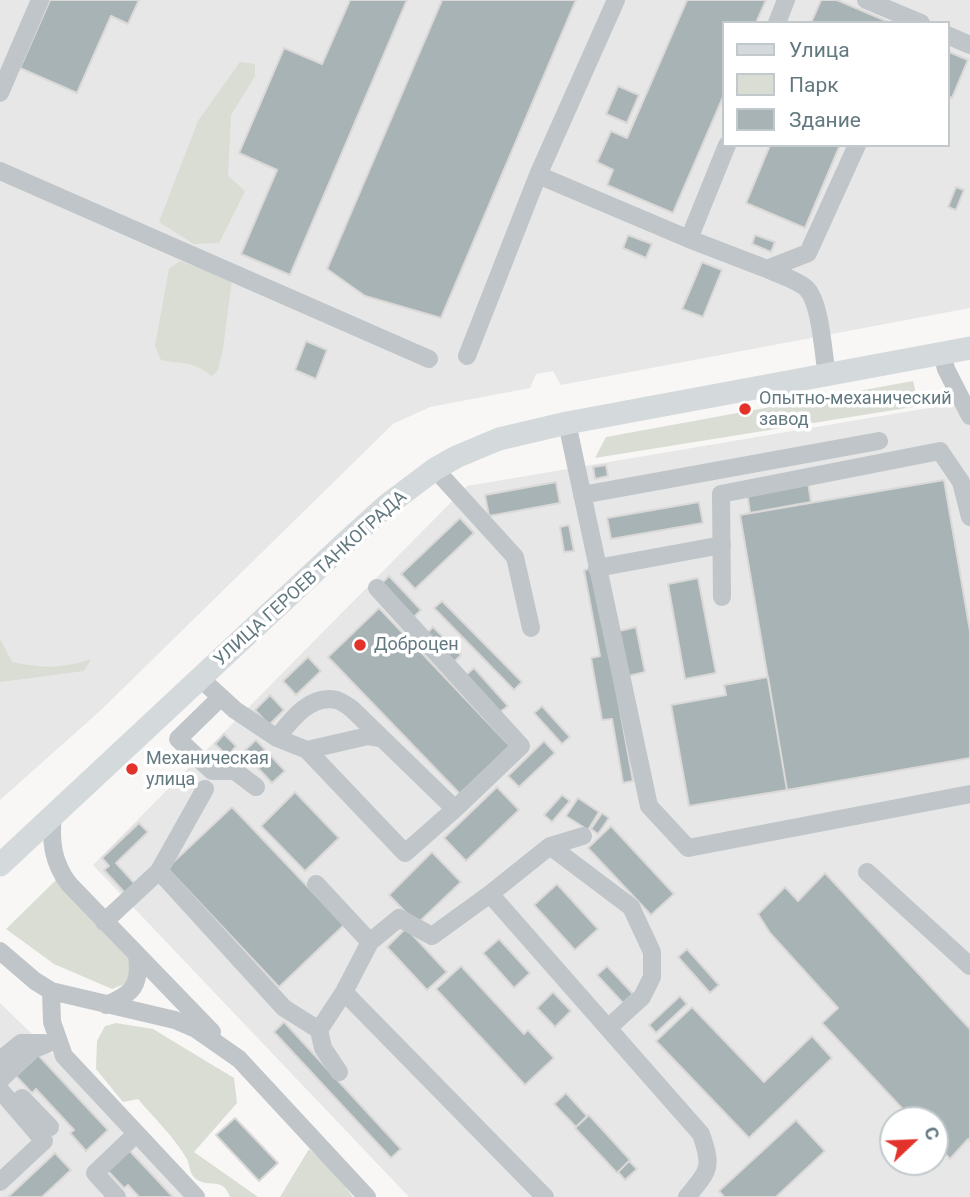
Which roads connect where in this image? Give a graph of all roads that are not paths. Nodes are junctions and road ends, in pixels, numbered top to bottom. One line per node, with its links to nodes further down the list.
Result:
1 (40, 0): 9 (street)
2 (616, 0): 13 (street)
3 (786, 0): 5 (street)
4 (866, 0): 6 (street)
5 (778, 21)
6 (913, 21)
7 (949, 36): 8 (street)
8 (970, 45)
9 (0, 93)
10 (726, 147): 14 (street)
11 (856, 147): 15 (street)
12 (0, 171): 19 (street)
13 (538, 175): 14 (street); 18 (street)
14 (690, 239): 15 (street)
15 (767, 269): 20 (street)
16 (970, 348): 17 (main road, УЛИЦА ГЕРОЕВ ТАНКОГРАДА)
17 (942, 353): 20 (main road, УЛИЦА ГЕРОЕВ ТАНКОГРАДА); 21 (street)
18 (467, 356)
19 (429, 359)
20 (827, 375): 22 (main road, УЛИЦА ГЕРОЕВ ТАНКОГРАДА)
21 (970, 416)
22 (567, 423): 24 (main road, УЛИЦА ГЕРОЕВ ТАНКОГРАДА); 27 (street)
23 (878, 441): 25 (street)
24 (435, 470): 33 (street); 34 (main road, УЛИЦА ГЕРОЕВ ТАНКОГРАДА)
25 (715, 470): 26 (street); 27 (street)
26 (721, 494): 28 (street); 29 (street)
27 (582, 495): 30 (street)
28 (970, 517)
29 (722, 545): 30 (street); 32 (street)
30 (597, 568): 41 (street)
31 (377, 588): 42 (street)
32 (722, 597)
33 (531, 628)
34 (201, 679): 35 (street); 43 (main road, УЛИЦА ГЕРОЕВ ТАНКОГРАДА)
35 (221, 697): 36 (street); 39 (street)
36 (277, 738): 37 (street); 38 (street)
37 (380, 738): 38 (street); 42 (street)
38 (307, 750): 42 (street)
39 (256, 787)
40 (205, 789): 49 (street)
41 (970, 794)
42 (455, 809)
43 (53, 816): 44 (main road, УЛИЦА ГЕРОЕВ ТАНКОГРАДА); 53 (street)
44 (33, 835): 47 (main road); 48 (main road, УЛИЦА ГЕРОЕВ ТАНКОГРАДА)
45 (583, 836): 46 (street)
46 (550, 846): 52 (street); 61 (street)
47 (0, 848)
48 (0, 865)
49 (159, 871): 53 (street); 62 (street)
50 (867, 872): 57 (street)
51 (316, 884): 54 (street)
52 (491, 894): 54 (street); 61 (street)
53 (104, 922): 56 (street)
54 (370, 942): 59 (street)
55 (0, 951): 58 (street)
56 (137, 954): 60 (street); 64 (street)
57 (970, 966)
58 (51, 991): 60 (street); 63 (street)
59 (344, 992): 62 (street); 74 (street)
60 (106, 1005): 64 (street)
61 (608, 1028): 75 (street)
62 (320, 1030): 66 (street)
63 (52, 1041): 65 (street); 67 (street); 69 (street)
64 (239, 1059): 73 (street)
65 (0, 1060)
66 (339, 1072)
67 (1, 1083): 68 (street); 70 (street)
68 (50, 1127)
69 (136, 1133): 71 (street); 72 (street)
70 (0, 1182)
71 (108, 1194)
72 (196, 1197)
73 (367, 1197)
74 (545, 1197)
75 (687, 1197)

